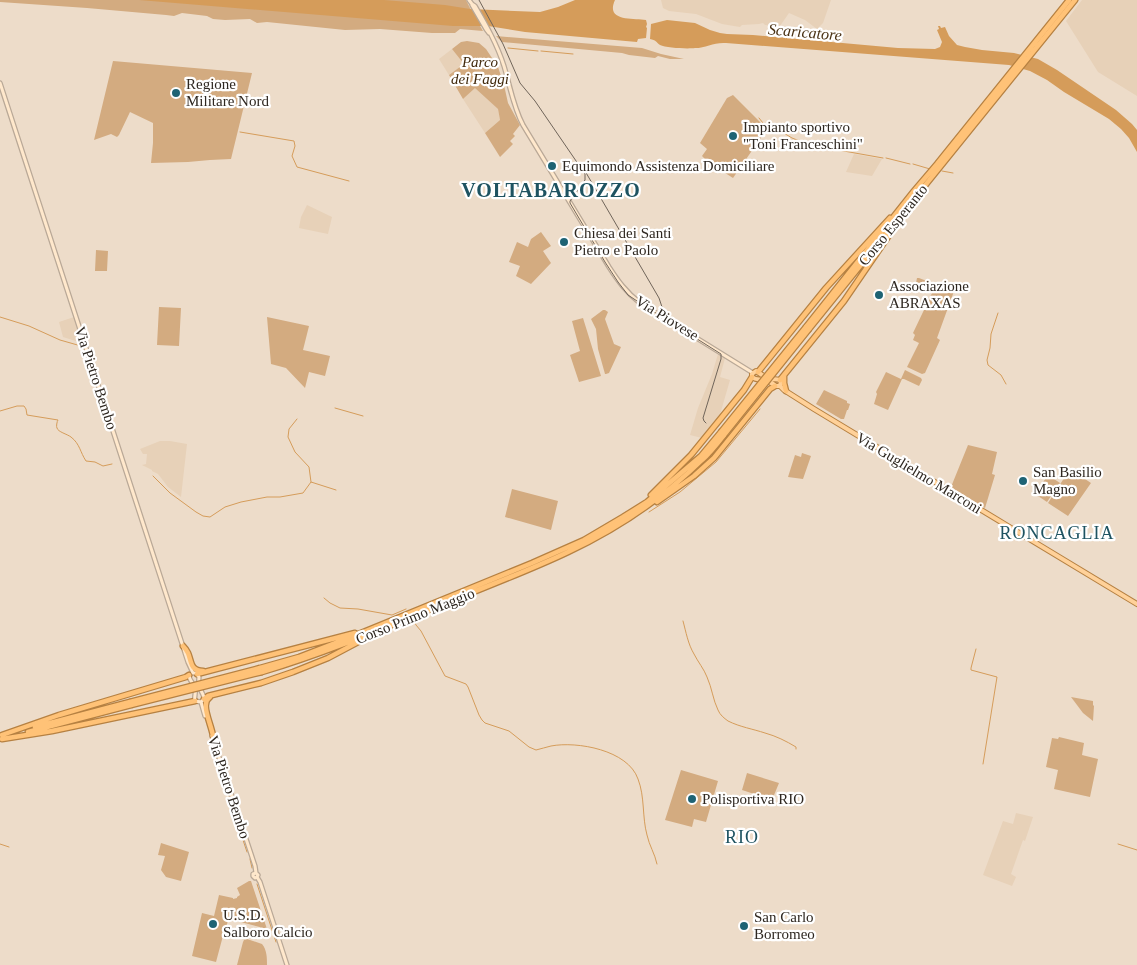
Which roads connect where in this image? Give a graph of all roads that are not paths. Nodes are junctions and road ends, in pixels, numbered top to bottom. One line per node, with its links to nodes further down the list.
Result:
1 (1069, 0): 4 (highway)
2 (1075, 0): 4 (highway)
3 (473, 5): 10 (main road, Via Piovese)
4 (1044, 35): 5 (highway)
5 (1015, 70): 7 (highway, Corso Esperanto); 8 (highway, Corso Esperanto)
6 (0, 83): 18 (main road, Via Pietro Bembo)
7 (914, 191): 9 (highway, Corso Esperanto); 10 (highway)
8 (919, 194): 9 (highway, Corso Esperanto); 12 (highway)
9 (808, 328): 11 (highway, Corso Esperanto, bridge)
10 (754, 374): 12 (main road, Via Piovese); 12 (main road, Via Piovese); 14 (highway)
11 (767, 379): 14 (highway, Corso Primo Maggio, bridge)
12 (780, 382): 13 (main road, Via Guglielmo Marconi); 13 (highway); 14 (highway)
13 (786, 391): 15 (main road, Via Guglielmo Marconi)
14 (624, 519): 16 (highway, Corso Primo Maggio); 17 (highway, Corso Primo Maggio)
15 (1137, 604)
16 (376, 627): 19 (highway, Corso Primo Maggio); 20 (highway)
17 (388, 627): 19 (highway, Corso Primo Maggio); 22 (highway)
18 (183, 646): 20 (highway); 21 (main road, Via Pietro Bembo)
19 (261, 670): 26 (highway, Corso Primo Maggio, bridge)
20 (204, 671): 21 (highway)
21 (193, 674): 23 (main road, Via Pietro Bembo); 24 (main road, Via Pietro Bembo); 26 (highway)
22 (211, 696): 24 (highway); 25 (highway)
23 (195, 701): 24 (main road); 26 (highway)
24 (203, 701): 25 (main road, Via Pietro Bembo)
25 (213, 736): 27 (main road, Via Pietro Bembo)
26 (1, 737)
27 (287, 965)

